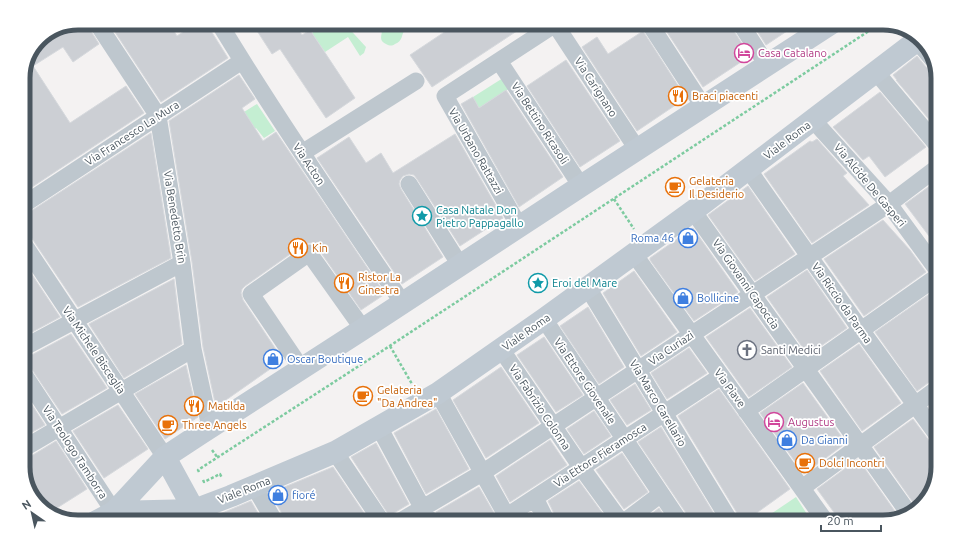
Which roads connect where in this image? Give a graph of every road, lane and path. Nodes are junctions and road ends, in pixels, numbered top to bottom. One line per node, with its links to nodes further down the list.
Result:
1 (102, 30): 16 (street, Via Benedetto Brin)
2 (223, 30): 10 (street, Via Acton)
3 (547, 30): 11 (street)
4 (560, 30): 19 (street, Via Carignano)
5 (654, 30): 15 (street)
6 (744, 30): 12 (street)
7 (821, 30): 12 (street)
8 (871, 30): 25 (path)
9 (915, 42): 13 (street, Viale Roma)
10 (242, 61): 16 (street, Via Francesco La Mura); 20 (street, Via Acton)
11 (499, 61): 24 (street, Via Bettino Ricasoli); 29 (street, Via Urbano Rattazzi)
12 (767, 65): 15 (street)
13 (876, 72): 17 (street, Viale Roma); 18 (street)
14 (416, 81): 20 (street)
15 (703, 106): 19 (street)
16 (158, 116): 26 (street, Via Francesco La Mura); 35 (street, Via Benedetto Brin)
17 (813, 120): 21 (street, Viale Roma); 27 (street, Via Alcide De Gasperi)
18 (931, 138)
19 (637, 149): 24 (street)
20 (302, 153): 40 (street, Via Acton)
21 (748, 168): 28 (street, Viale Roma); 33 (street, Via Riccio da Parma)
22 (931, 172): 27 (street, Via Curiazi)
23 (409, 184): 36 (street)
24 (581, 186): 29 (street)
25 (614, 199): 30 (path); 47 (path)
26 (30, 200)
27 (889, 204): 33 (street, Via Curiazi); 34 (street, Via Alcide De Gasperi)
28 (693, 211): 32 (street, Viale Roma); 39 (street, Via Giovanni Capoccia)
29 (519, 226): 36 (street)
30 (635, 230)
31 (30, 254): 42 (street, Via Michele Bisceglia)
32 (634, 254): 38 (street, Viale Roma); 45 (street, Via Piave)
33 (809, 256): 39 (street, Via Curiazi); 44 (street, Via Riccio da Parma)
34 (931, 261)
35 (182, 263): 42 (street); 48 (street, Via Benedetto Brin)
36 (460, 265): 40 (street)
37 (931, 281): 44 (street)
38 (588, 288): 41 (street, Viale Roma); 52 (street, Via Marco Carellario)
39 (753, 294): 45 (street, Via Curiazi); 51 (street, Via Giovanni Capoccia)
40 (402, 302): 43 (street)
41 (544, 319): 49 (street, Viale Roma); 59 (street, Via Ettore Giovenale)
42 (75, 321): 46 (street); 56 (street, Via Michele Bisceglia)
43 (363, 329): 50 (street); 50 (street)
44 (861, 330): 51 (street); 60 (street, Via Riccio da Parma)
45 (691, 335): 52 (street, Via Curiazi); 53 (street, Via Piave)
46 (30, 344)
47 (390, 346): 55 (path); 75 (path)
48 (193, 349): 56 (street); 65 (street, Via Benedetto Brin)
49 (501, 349): 57 (street, Viale Roma); 63 (street, Via Fabrizio Colonna)
50 (301, 368): 65 (street)
51 (806, 369): 61 (street); 70 (street, Via Giovanni Capoccia)
52 (638, 370): 59 (street, Via Curiazi); 62 (street, Via Marco Carellario)
53 (721, 376): 61 (street, Via Piave); 62 (street, Via Ettore Fieramosca)
54 (30, 384): 67 (street, Via Teologo Tamborra)
55 (412, 385)
56 (121, 391): 67 (street); 72 (street, Via Michele Bisceglia)
57 (438, 393): 66 (street, Viale Roma); 74 (street)
58 (931, 393): 60 (street)
59 (597, 397): 63 (street, Via Curiazi); 68 (street, Via Ettore Giovenale)
60 (916, 405): 64 (street, Via Riccio da Parma); 70 (street)
61 (746, 411): 77 (street, Via Piave)
62 (665, 413): 68 (street, Via Ettore Fieramosca); 95 (street, Via Marco Carellario)
63 (553, 426): 73 (street, Via Fabrizio Colonna); 74 (street, Via Curiazi)
64 (931, 426)
65 (210, 427): 72 (street)
66 (379, 427): 71 (street, Viale Roma); 88 (street)
67 (59, 428): 69 (street); 81 (street, Via Teologo Tamborra)
68 (624, 439): 73 (street, Via Ettore Fieramosca); 78 (street, Via Ettore Giovenale)
69 (30, 445)
70 (860, 445): 77 (street); 80 (street, Via Giovanni Capoccia)
71 (335, 452): 76 (street, Viale Roma); 87 (street)
72 (165, 457): 81 (street); 84 (street)
73 (581, 468): 79 (street, Via Ettore Fieramosca); 92 (street, Via Fabrizio Colonna)
74 (482, 473): 88 (street, Via Curiazi); 89 (street)
75 (223, 479)
76 (254, 486): 85 (street, Viale Roma); 86 (street)
77 (802, 488): 96 (street, Via Piave)
78 (661, 494): 93 (street); 94 (street, Via Ettore Giovenale)
79 (535, 498): 90 (street, Via Ettore Fieramosca); 91 (street)
80 (906, 509)
81 (114, 512): 82 (street); 83 (street)
82 (108, 515)
83 (176, 515)
84 (195, 515)
85 (198, 515)
86 (271, 515)
87 (377, 515)
88 (427, 515)
89 (503, 515)
90 (512, 515)
91 (544, 515)
92 (617, 515)
93 (632, 515)
94 (675, 515)
95 (726, 515)
96 (821, 515)

